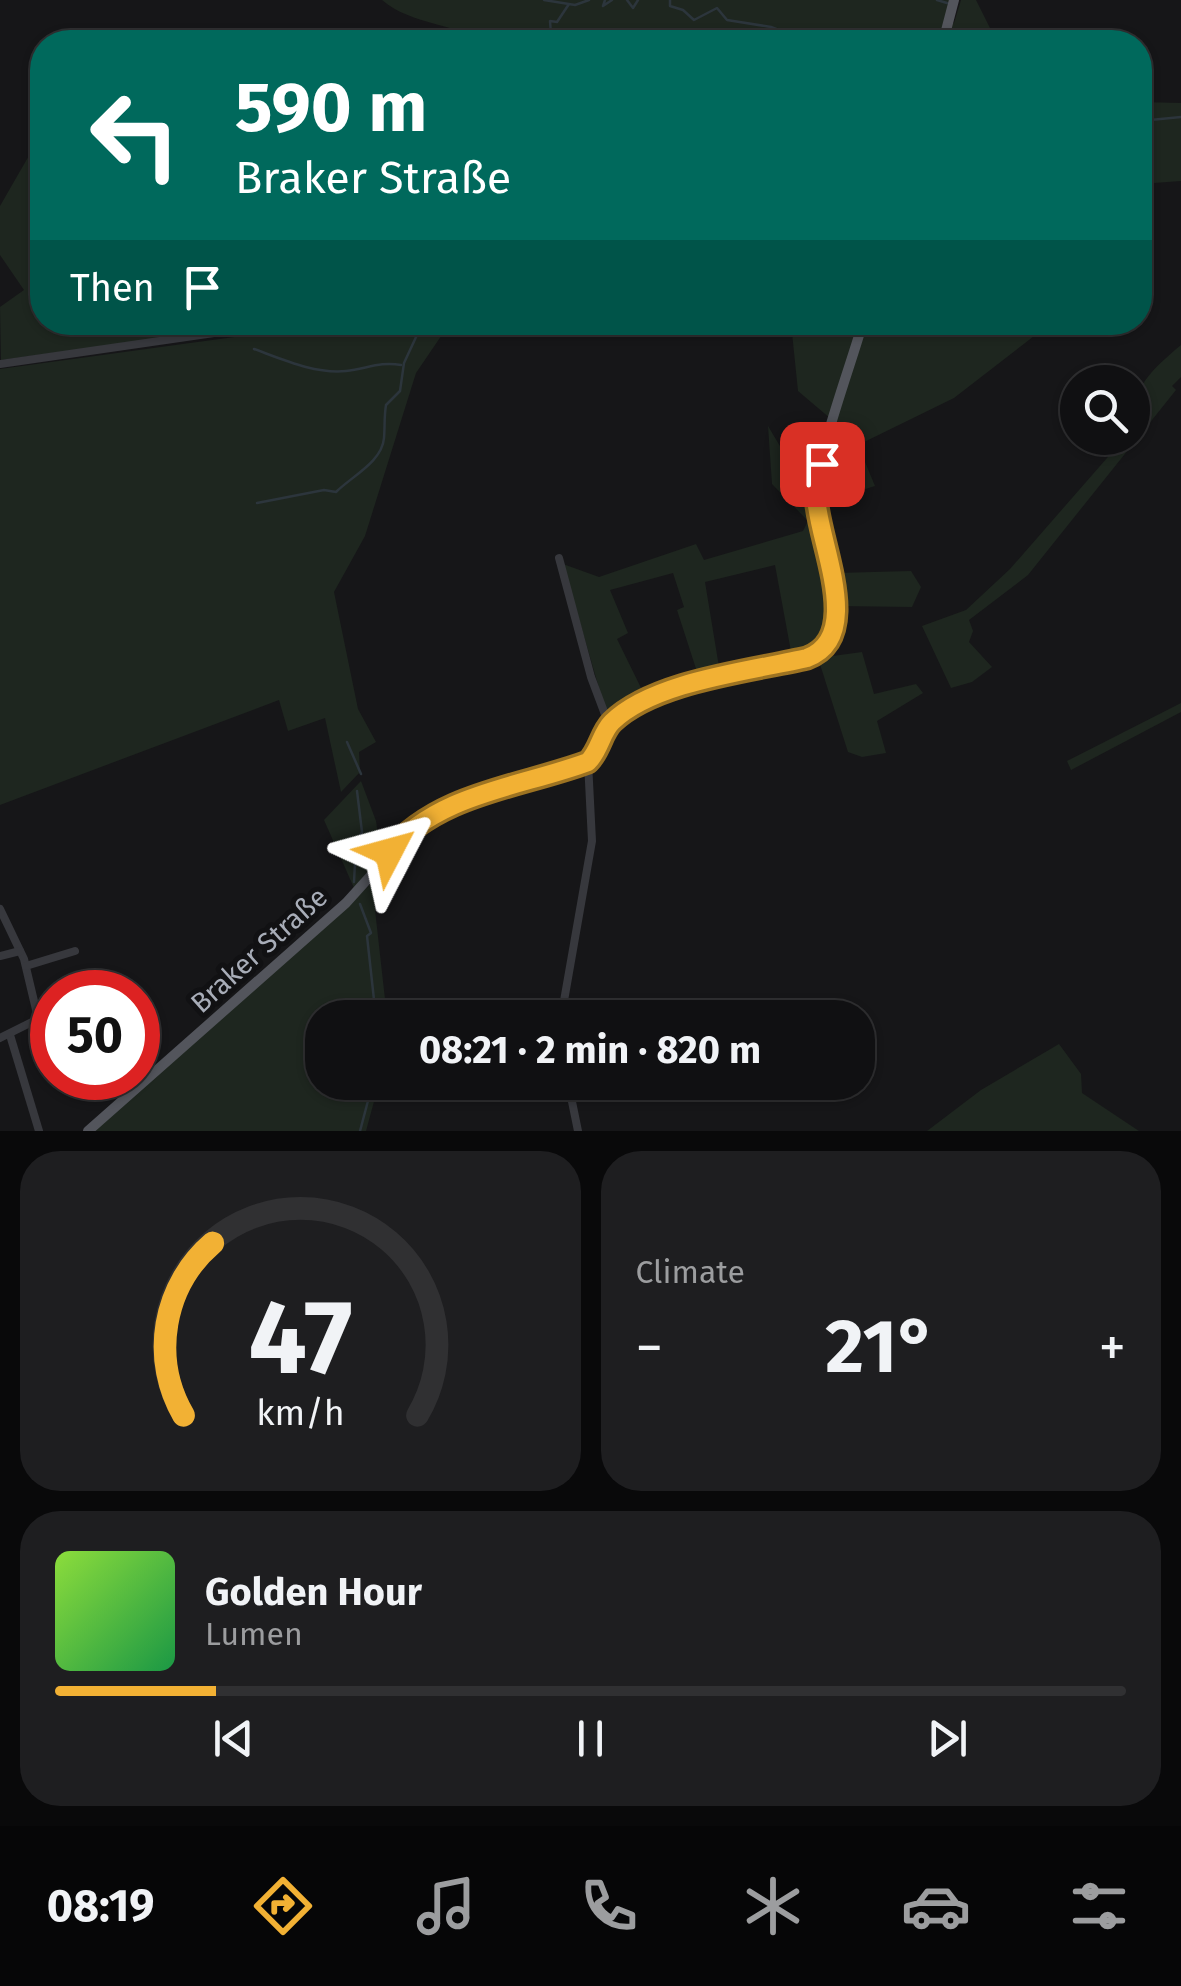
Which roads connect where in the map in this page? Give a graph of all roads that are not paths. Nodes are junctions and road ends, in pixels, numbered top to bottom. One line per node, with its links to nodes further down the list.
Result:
1 (954, 0): 2 (main road)
2 (945, 30)
3 (201, 335): 5 (street)
4 (859, 335): 7 (main road)
5 (0, 364)
6 (559, 558): 7 (street)
7 (609, 725): 8 (main road)
8 (588, 762): 16 (street); 22 (main road, Braker Straße)
9 (0, 910): 10 (street)
10 (3, 922): 11 (street)
11 (20, 951): 13 (street); 14 (street)
12 (74, 951): 14 (street)
13 (0, 956)
14 (26, 966): 15 (street)
15 (30, 983)
16 (564, 1000)
17 (30, 1023): 18 (street)
18 (10, 1035): 19 (street); 21 (street)
19 (0, 1038)
20 (572, 1100): 23 (street)
21 (39, 1131)
22 (88, 1131)
23 (578, 1131)

